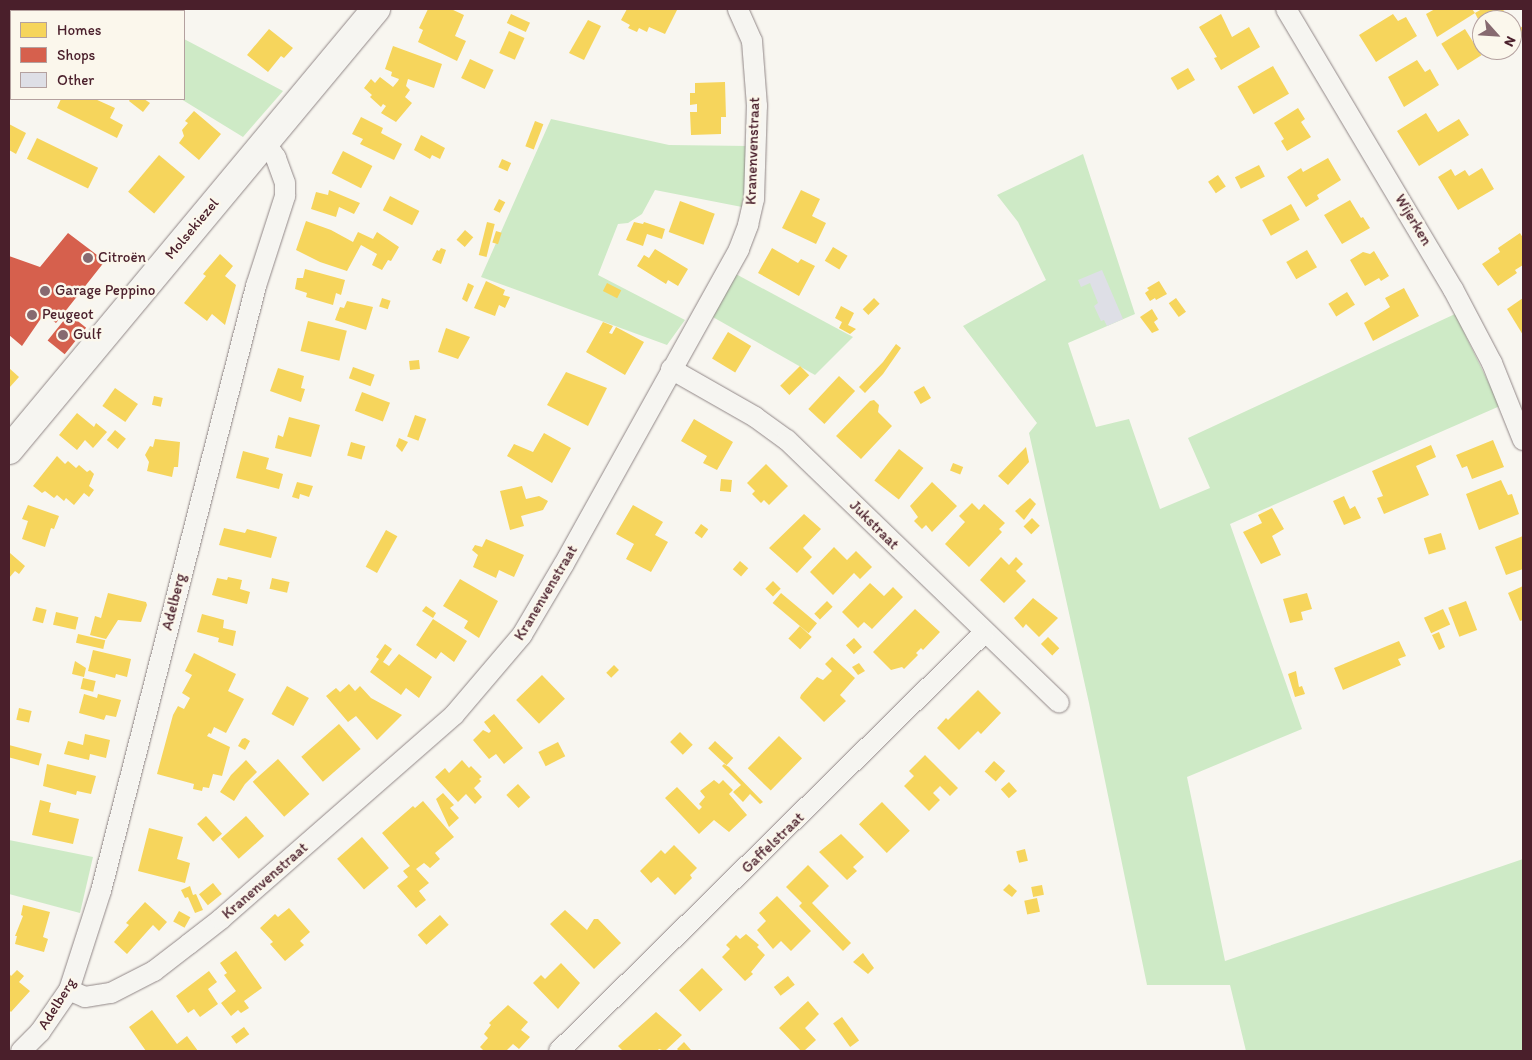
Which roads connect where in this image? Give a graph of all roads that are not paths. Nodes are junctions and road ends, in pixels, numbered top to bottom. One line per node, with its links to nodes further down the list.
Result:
1 (376, 9): 4 (main road, Molsekiezel)
2 (738, 9): 5 (street, Kranenvenstraat)
3 (1286, 9): 6 (street, Wijerken)
4 (265, 142): 7 (main road, Molsekiezel); 10 (street, Adelberg)
5 (671, 369): 8 (street, Jukstraat); 10 (street, Kranenvenstraat)
6 (1523, 440)
7 (9, 450)
8 (984, 634): 9 (street, Jukstraat); 12 (street, Gaffelstraat)
9 (1059, 703)
10 (69, 990): 11 (street, Adelberg)
11 (21, 1051)
12 (559, 1051)

